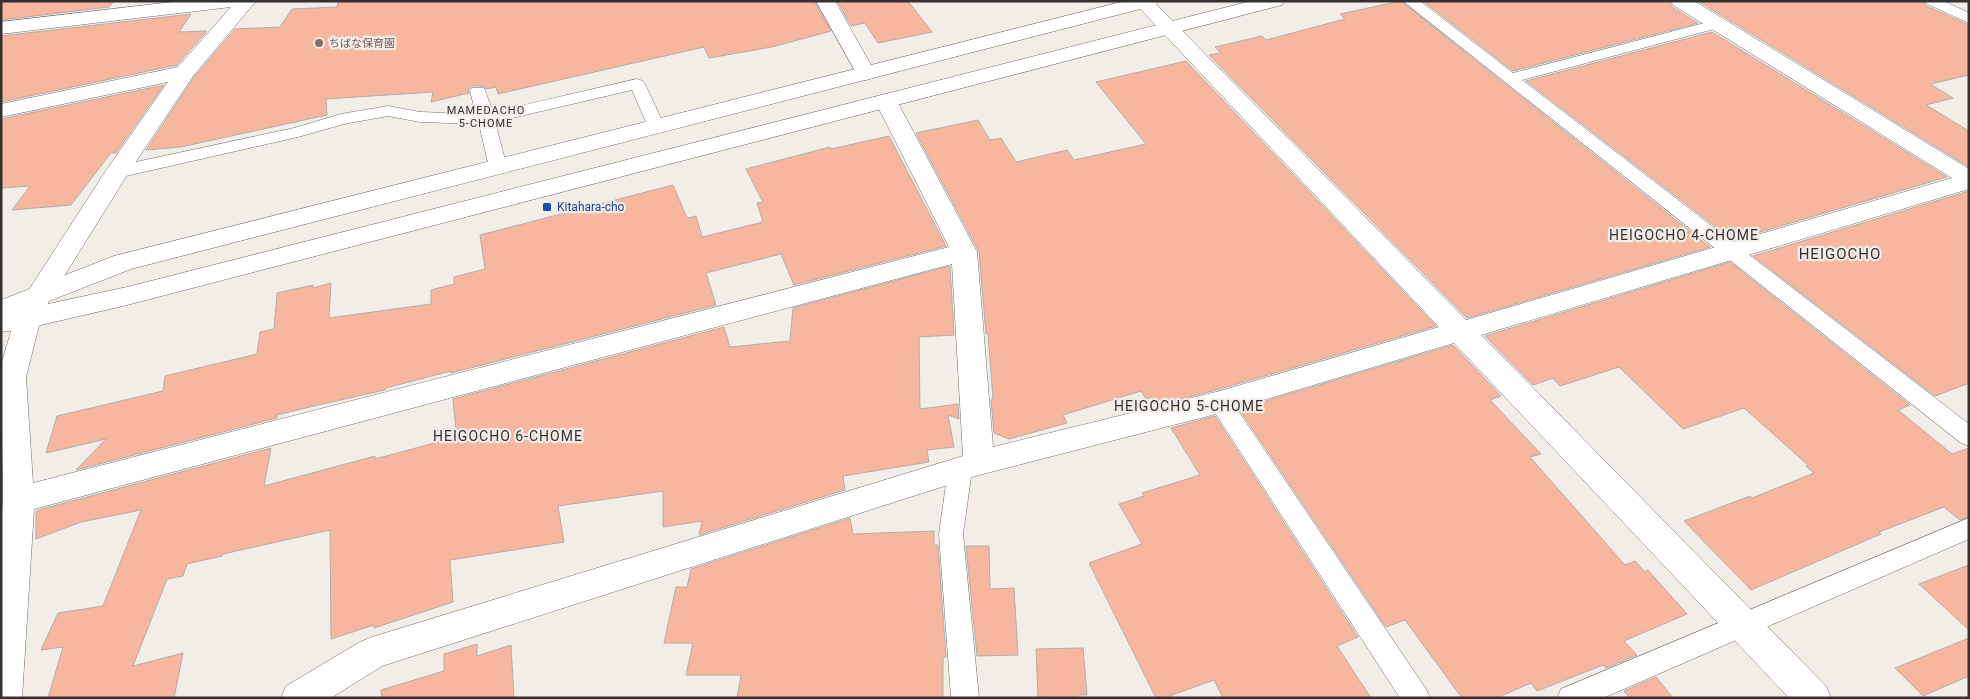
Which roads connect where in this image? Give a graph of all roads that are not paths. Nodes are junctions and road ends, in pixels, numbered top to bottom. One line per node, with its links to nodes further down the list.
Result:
1 (234, 1): 11 (street)
2 (247, 1): 13 (street)
3 (825, 1): 14 (street)
4 (1275, 1): 12 (street)
5 (1410, 1): 15 (lane)
6 (1680, 1): 10 (street)
7 (1932, 1): 9 (lane)
8 (1144, 2): 12 (street); 14 (street)
9 (1969, 19)
10 (1717, 24): 15 (lane); 23 (street)
11 (1, 28)
12 (1168, 29): 17 (street); 29 (street)
13 (185, 72): 18 (street); 22 (street)
14 (866, 74): 20 (street)
15 (1509, 79): 25 (lane)
16 (478, 91): 19 (lane)
17 (886, 101): 24 (street); 26 (street)
18 (1, 111)
19 (486, 119): 20 (lane); 21 (lane); 22 (lane)
20 (656, 127): 21 (street)
21 (498, 167): 26 (street)
22 (117, 172): 26 (street)
23 (1969, 180): 25 (street)
24 (964, 252): 33 (street); 34 (street)
25 (1730, 252): 29 (street); 32 (lane)
26 (33, 307): 27 (street); 28 (street); 30 (street)
27 (1, 310)
28 (1, 322)
29 (1461, 331): 31 (street); 36 (street)
30 (6, 381): 34 (street)
31 (1220, 402): 33 (street); 40 (lane)
32 (1969, 437)
33 (969, 466): 38 (street); 39 (lane)
34 (19, 500): 37 (street)
35 (1969, 528): 36 (lane)
36 (1743, 625): 41 (lane); 42 (street)
37 (4, 698)
38 (299, 698)
39 (965, 698)
40 (1416, 698)
41 (1571, 698)
42 (1814, 698)

